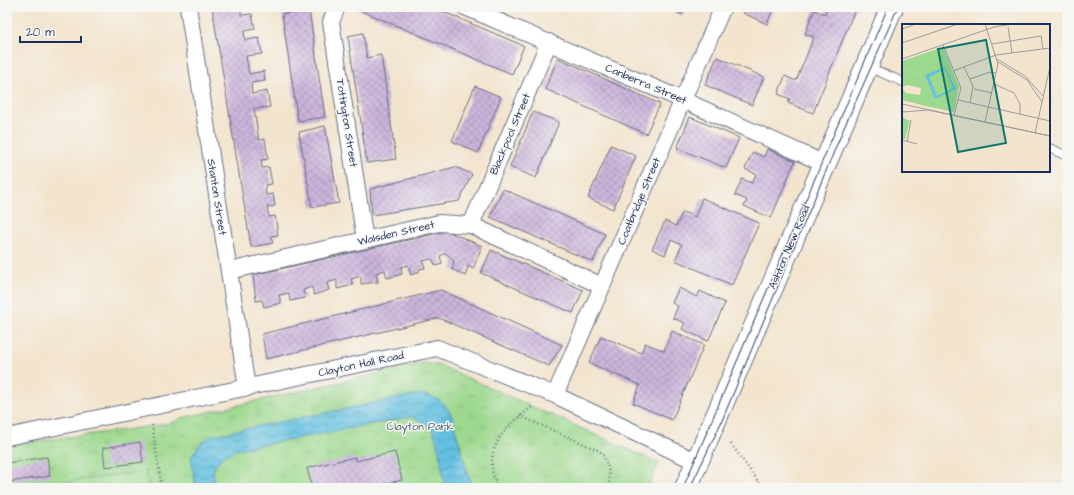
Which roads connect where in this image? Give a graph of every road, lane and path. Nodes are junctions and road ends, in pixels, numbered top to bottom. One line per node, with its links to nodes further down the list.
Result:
1 (188, 7): 15 (street, Stanton Street)
2 (337, 7): 14 (street, Tottington Street)
3 (465, 7): 6 (street, Canberra Street)
4 (723, 7): 9 (street, Coatbridge Street)
5 (892, 7): 7 (main road, Ashton New Road)
6 (548, 42): 9 (street, Canberra Street); 13 (street, Blackpool Street)
7 (867, 66): 8 (lane); 12 (main road, Ashton New Road)
8 (902, 82)
9 (683, 100): 12 (street, Canberra Street); 16 (street, Coatbridge Street)
10 (1050, 148): 11 (lane)
11 (1067, 156)
12 (825, 164): 23 (main road, Ashton New Road)
13 (471, 225): 14 (street, Walsden Street); 16 (street, Walsden Street)
14 (365, 240): 15 (street, Walsden Street)
15 (229, 271): 17 (street, Stanton Street)
16 (602, 286): 18 (street, Coatbridge Street)
17 (247, 388): 18 (street, Clayton Hall Road); 19 (street, Clayton Hall Road)
18 (552, 394): 20 (path); 23 (street, Clayton Hall Road)
19 (149, 408): 21 (street, Clayton Hall Road); 24 (path)
20 (520, 416): 25 (path); 26 (path)
21 (7, 437)
22 (731, 444): 28 (path)
23 (697, 462): 27 (main road, Ashton New Road)
24 (162, 488)
25 (498, 488)
26 (609, 488)
27 (686, 488)
28 (764, 488)

